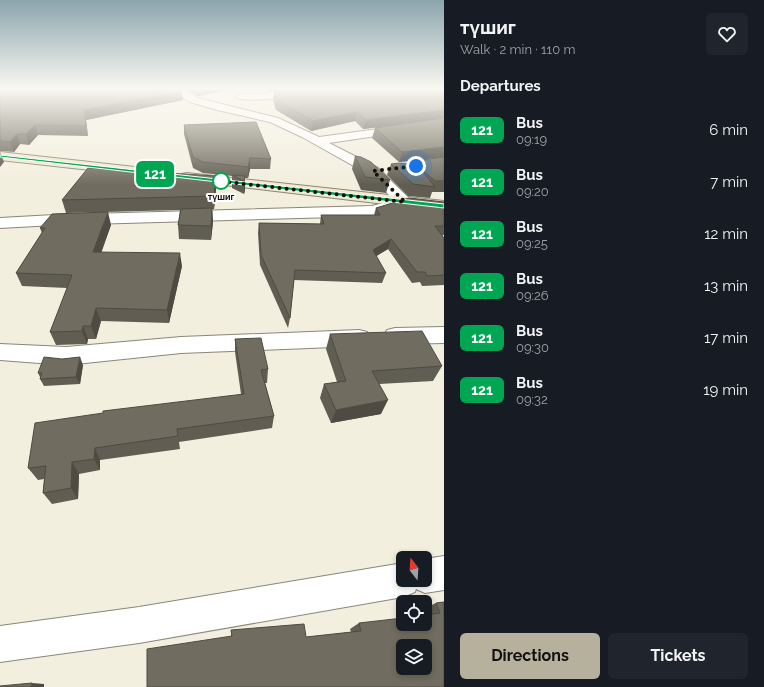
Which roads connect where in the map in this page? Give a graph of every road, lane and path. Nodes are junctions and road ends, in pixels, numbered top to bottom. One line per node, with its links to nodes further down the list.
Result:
1 (276, 121): 3 (street)
2 (444, 123): 3 (street)
3 (316, 141): 6 (street)
4 (0, 156): 7 (main road)
5 (389, 169): 6 (street)
6 (373, 171): 7 (street)
7 (405, 202): 8 (main road); 9 (street)
8 (444, 206)
9 (0, 223)
10 (444, 334): 11 (street)
11 (0, 352)
12 (444, 573): 13 (street)
13 (432, 575)
14 (396, 581): 15 (street)
15 (0, 644)

